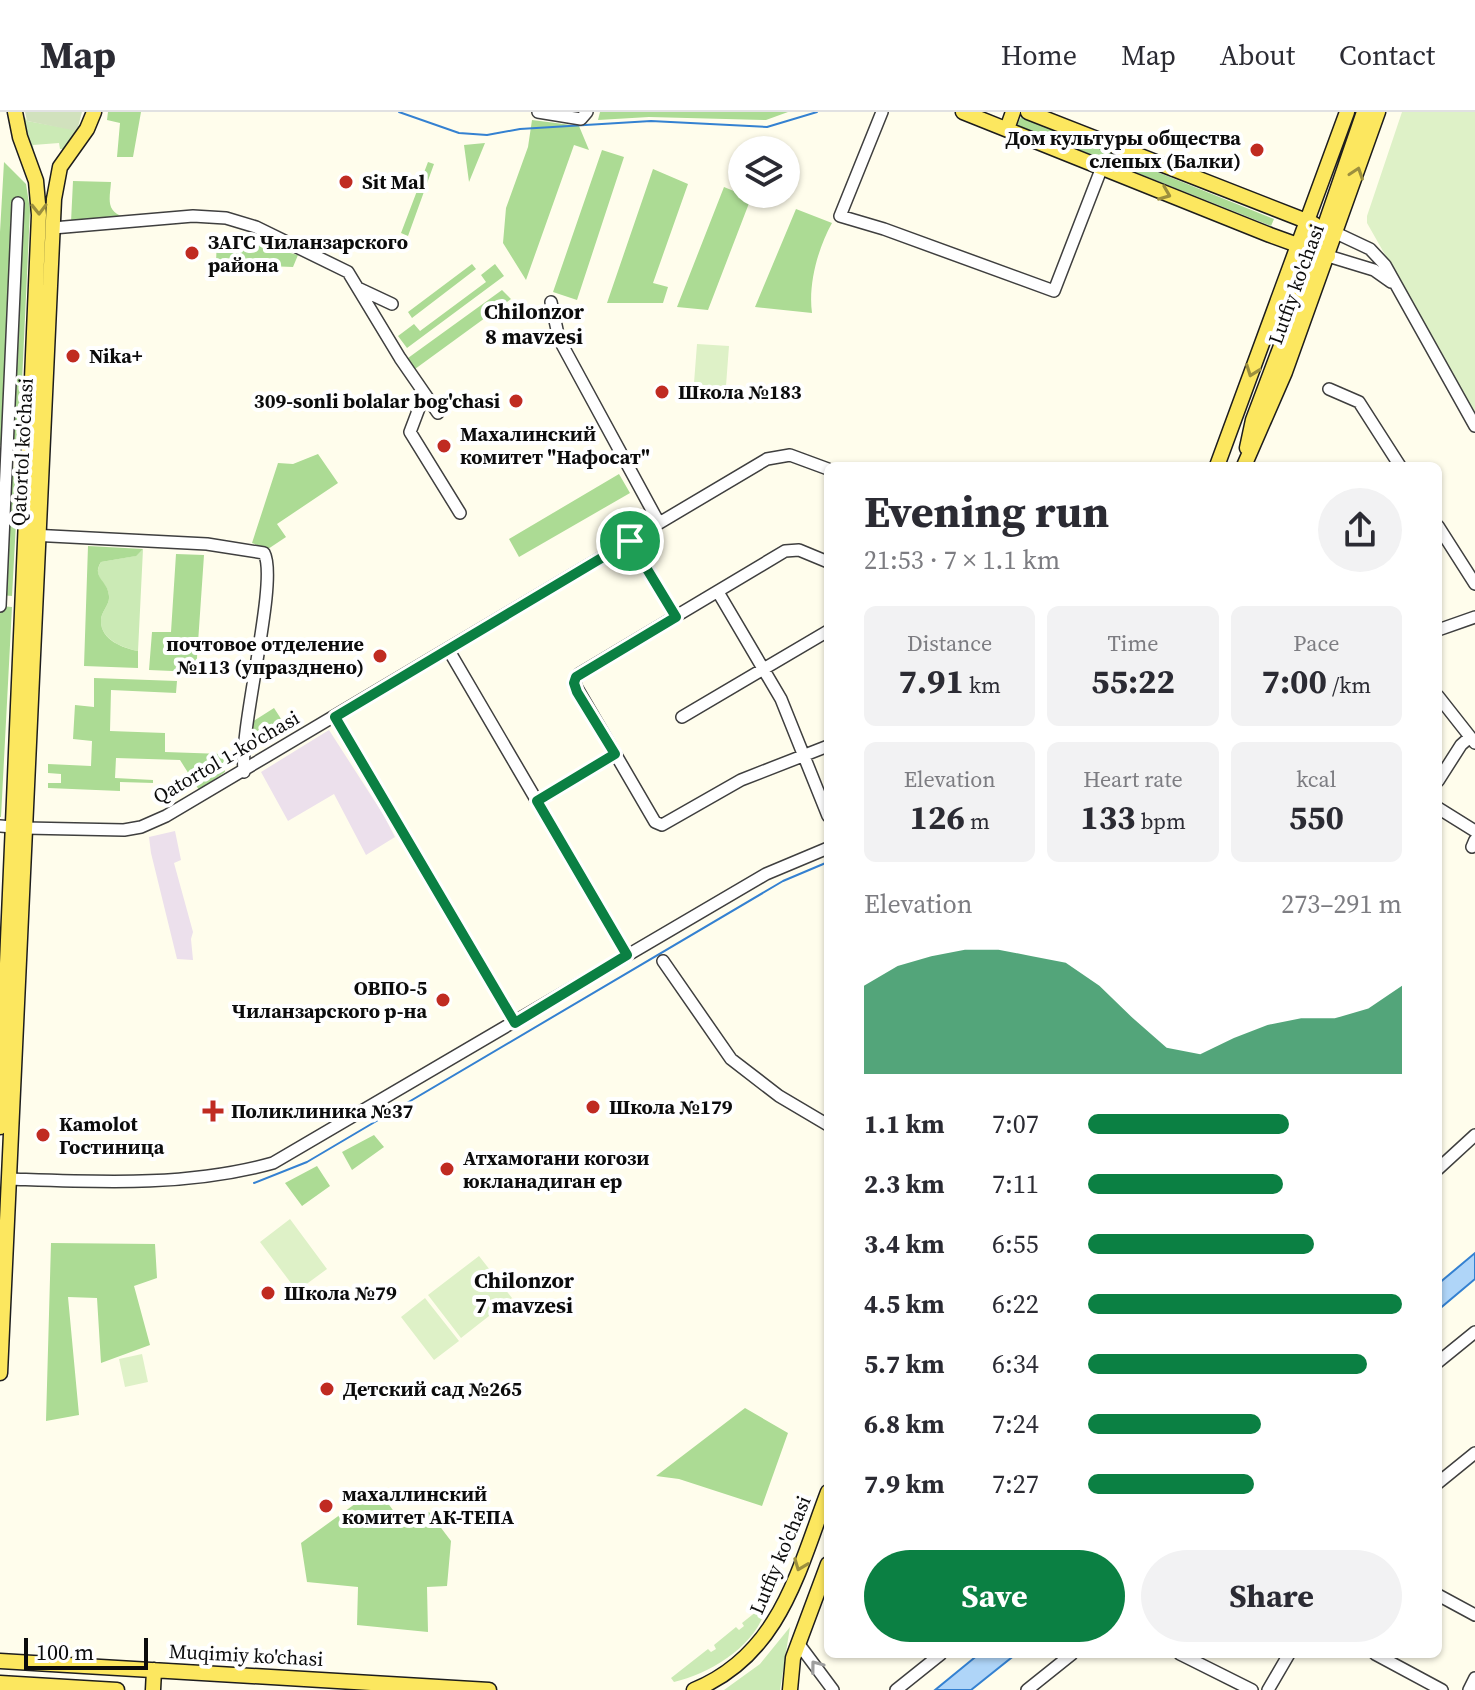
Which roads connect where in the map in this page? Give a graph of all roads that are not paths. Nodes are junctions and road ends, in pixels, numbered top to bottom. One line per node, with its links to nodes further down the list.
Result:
1 (15, 112): 14 (main road, Qatortol ko'chasi)
2 (94, 112): 13 (main road, Qatortol ko'chasi)
3 (538, 112): 4 (street)
4 (587, 112)
5 (882, 112): 15 (street)
6 (963, 112): 12 (main road)
7 (1013, 112): 12 (main road)
8 (1028, 112): 17 (main road)
9 (1347, 112): 17 (main road, Lutfiy ko'chasi)
10 (1364, 112): 19 (main road, Lutfiy ko'chasi)
11 (1378, 112): 19 (main road, Lutfiy ko'chasi, one-way to 11)
12 (1007, 129): 15 (main road)
13 (65, 158): 14 (main road); 18 (main road, Qatortol ko'chasi)
14 (30, 159): 31 (main road, Qatortol ko'chasi, one-way to 31)
15 (1102, 167): 20 (main road, one-way to 20)
16 (18, 203): 30 (street)
17 (1308, 222): 19 (main road); 20 (main road, Lutfiy ko'chasi)
18 (53, 228): 23 (street); 31 (main road, Qatortol ko'chasi)
19 (1330, 230): 21 (main road, Lutfiy ko'chasi); 22 (street)
20 (1299, 246): 21 (main road); 32 (main road, Lutfiy ko'chasi, one-way to 32)
21 (1322, 254): 22 (street); 33 (main road, Lutfiy ko'chasi)
22 (1397, 288): 29 (street)
23 (360, 289): 25 (street); 27 (street)
24 (551, 302): 37 (street)
25 (392, 304)
26 (1329, 389): 34 (street)
27 (424, 395): 28 (street); 36 (street)
28 (438, 413)
29 (1475, 426)
30 (4, 458): 31 (street); 44 (street)
31 (36, 459): 39 (main road, Qatortol ko'chasi)
32 (1218, 462)
33 (1245, 462)
34 (1397, 462)
35 (824, 468): 37 (street, Qatortol 1-ko'chasi)
36 (460, 513)
37 (659, 523): 40 (street, Qatortol 1-ko'chasi)
38 (1442, 532): 42 (street)
39 (32, 536): 58 (street); 63 (main road, Qatortol ko'chasi)
40 (630, 541): 45 (street); 49 (street, Qatortol 1-ko'chasi)
41 (824, 560): 43 (street)
42 (1475, 584)
43 (718, 592): 45 (street); 50 (street)
44 (0, 606)
45 (676, 617): 56 (street)
46 (1475, 617): 47 (street)
47 (1442, 629)
48 (824, 633): 50 (street)
49 (448, 649): 52 (street, Qatortol 1-ko'chasi); 60 (street)
50 (765, 668): 53 (street); 57 (street)
51 (1442, 701): 54 (street)
52 (335, 717): 58 (street, Qatortol 1-ko'chasi); 69 (street)
53 (682, 717)
54 (1472, 740): 59 (street)
55 (824, 748): 57 (street)
56 (615, 754): 57 (street); 60 (street)
57 (804, 755): 61 (street)
58 (244, 772): 63 (street, Qatortol 1-ko'chasi)
59 (1442, 775)
60 (537, 801): 67 (street)
61 (824, 806)
62 (1442, 810): 64 (street)
63 (13, 827): 66 (main road, Qatortol ko'chasi)
64 (1475, 831)
65 (824, 850): 67 (street)
66 (14, 949): 71 (main road, Qatortol ko'chasi); 74 (main road, Qatortol ko'chasi)
67 (627, 955): 69 (street)
68 (663, 961): 70 (street)
69 (515, 1023): 74 (street)
70 (824, 1123)
71 (0, 1127)
72 (1475, 1135): 73 (street)
73 (1442, 1165)
74 (4, 1185): 77 (main road, Qatortol ko'chasi)
75 (1475, 1332): 76 (street)
76 (1442, 1359)
77 (0, 1373)
78 (1475, 1453): 79 (street)
79 (1442, 1480)
80 (824, 1502): 98 (main road, Lutfiy ko'chasi, one-way to 98)
81 (824, 1575): 84 (main road)
82 (1442, 1597): 83 (street)
83 (1475, 1615)
84 (798, 1643): 99 (main road); 100 (street, one-way to 84)
85 (936, 1658): 101 (street)
86 (1067, 1658): 102 (street)
87 (1188, 1658): 103 (street)
88 (1287, 1658): 104 (street)
89 (1382, 1658): 105 (street)
90 (0, 1661): 91 (main road, Muqimiy ko'chasi)
91 (154, 1670): 94 (main road, Muqimiy ko'chasi); 96 (main road)
92 (1475, 1678): 106 (street)
93 (0, 1683): 95 (main road)
94 (358, 1686): 97 (main road, Muqimiy ko'chasi)
95 (117, 1690)
96 (153, 1690)
97 (489, 1690)
98 (694, 1690)
99 (790, 1690)
100 (833, 1690)
101 (896, 1690)
102 (1027, 1690)
103 (1252, 1690)
104 (1268, 1690)
105 (1442, 1690)
106 (1469, 1690)

